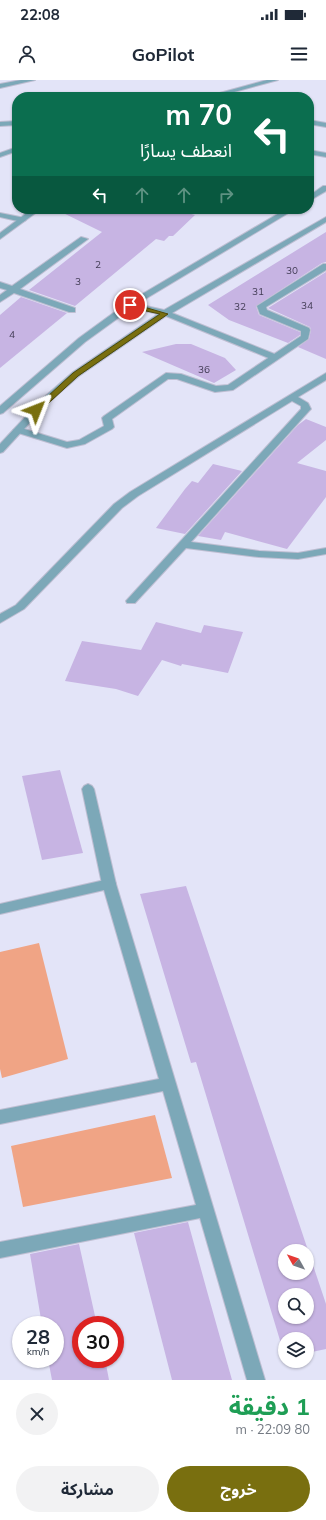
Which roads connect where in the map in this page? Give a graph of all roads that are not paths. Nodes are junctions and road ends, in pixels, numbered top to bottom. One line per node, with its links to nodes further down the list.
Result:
1 (32, 80): 4 (street)
2 (275, 80): 5 (street)
3 (285, 80): 6 (street)
4 (0, 86)
5 (228, 92)
6 (253, 92)
7 (12, 123): 9 (street)
8 (314, 123): 10 (street)
9 (0, 124)
10 (326, 125)
11 (12, 151): 13 (street)
12 (314, 153): 14 (street)
13 (0, 155)
14 (326, 156)
15 (326, 188): 16 (street)
16 (314, 195)
17 (30, 214): 21 (street)
18 (283, 214): 28 (street)
19 (0, 215): 21 (street)
20 (326, 219): 30 (street)
21 (22, 220): 22 (street)
22 (0, 237)
23 (84, 238): 26 (street)
24 (326, 266): 31 (street)
25 (0, 285): 26 (street)
26 (13, 290): 27 (street); 29 (street)
27 (0, 299)
28 (130, 305): 30 (street); 34 (street)
29 (72, 310)
30 (165, 314): 31 (street); 35 (street)
31 (274, 357): 35 (street)
32 (326, 376): 33 (street)
33 (291, 397): 37 (street); 40 (street)
34 (0, 411)
35 (18, 430): 36 (street)
36 (0, 450)
37 (183, 544): 38 (street); 39 (street)
38 (326, 551)
39 (131, 601)
40 (0, 618)
41 (88, 789): 42 (street)
42 (109, 884): 43 (street); 44 (street)
43 (0, 909)
44 (168, 1084): 45 (street); 46 (street)
45 (0, 1117)
46 (206, 1210): 47 (street); 48 (street)
47 (0, 1250)
48 (256, 1380)

